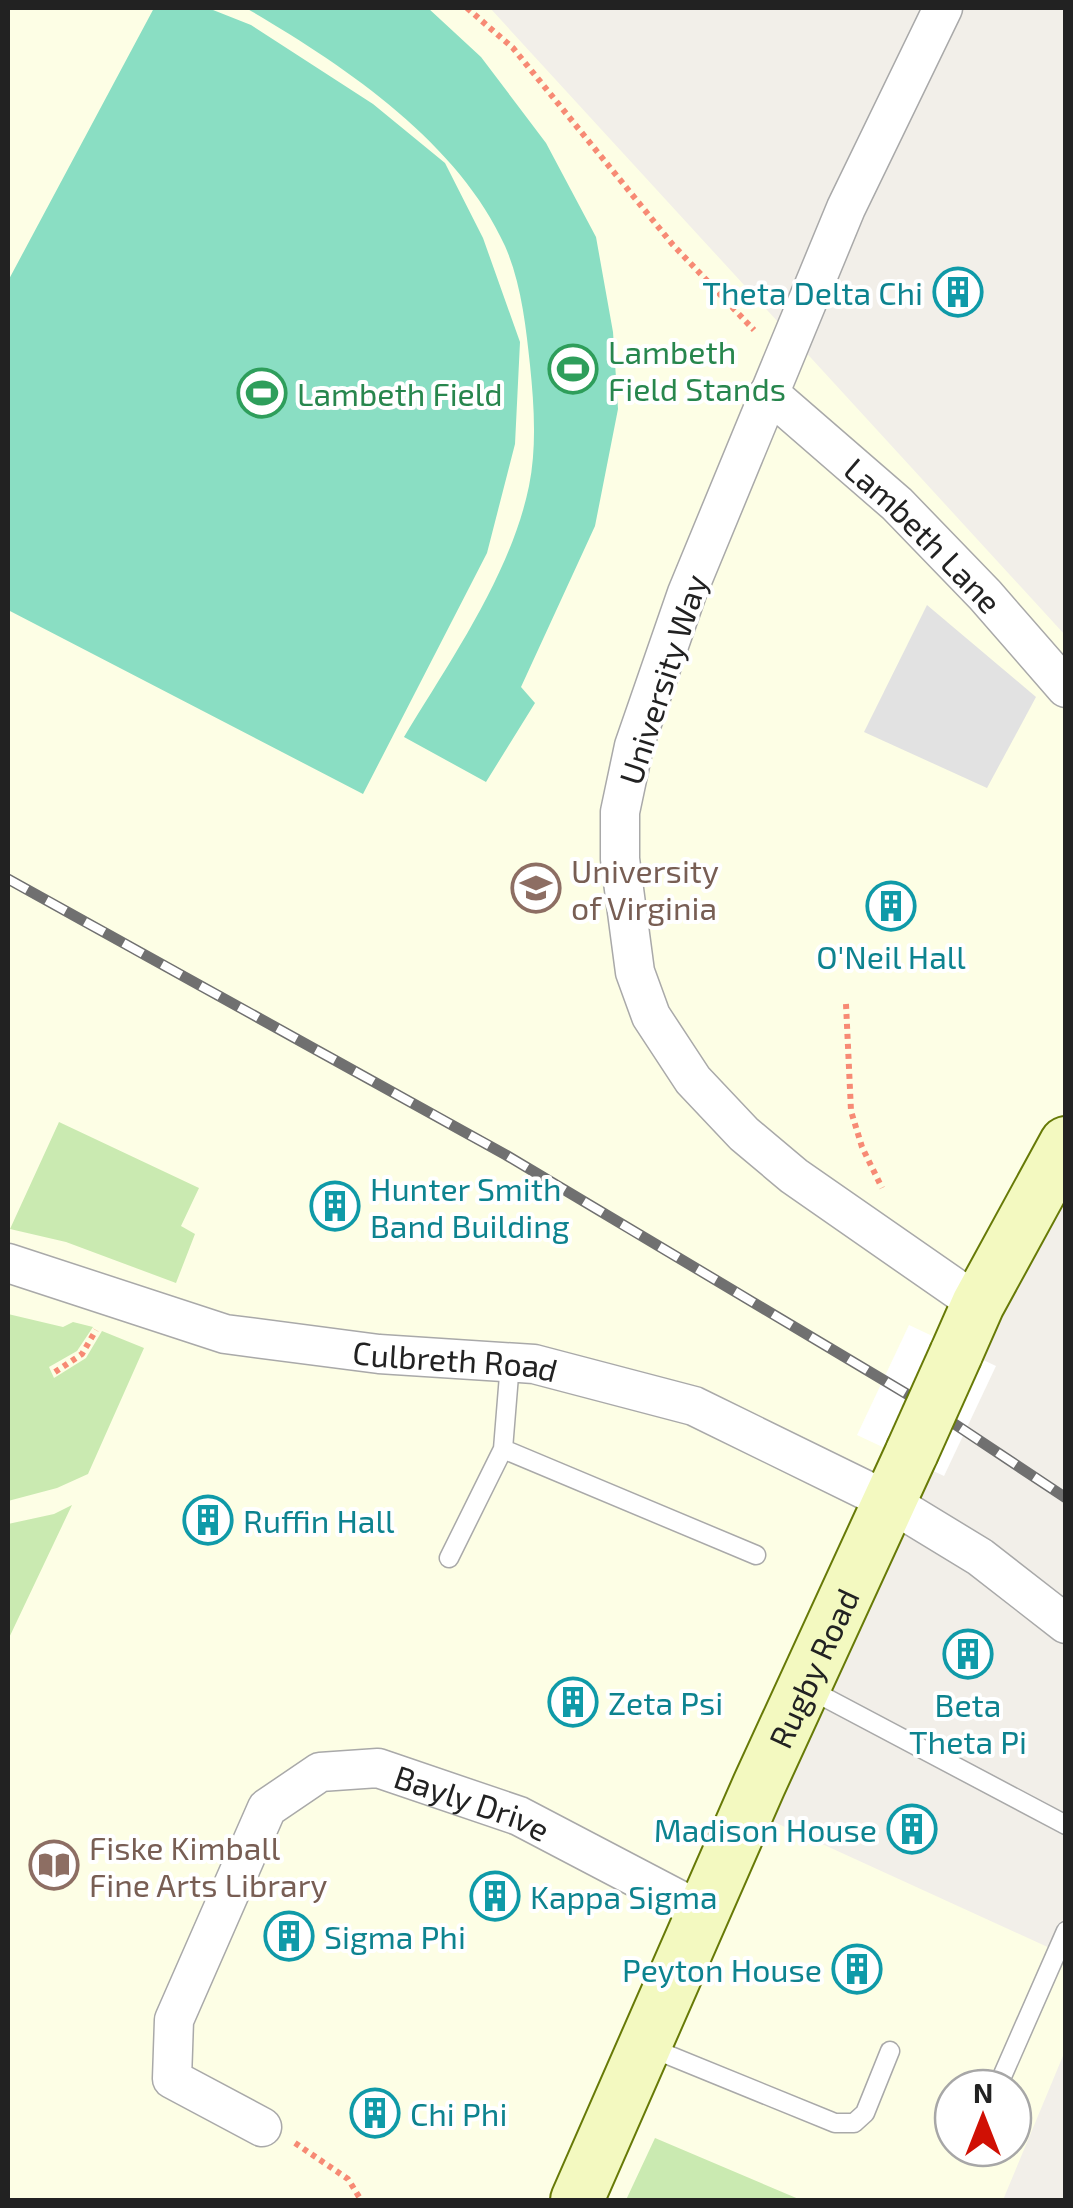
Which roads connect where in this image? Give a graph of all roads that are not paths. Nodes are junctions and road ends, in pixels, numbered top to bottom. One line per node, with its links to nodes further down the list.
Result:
1 (935, 12): 2 (street, University Way)
2 (776, 376): 3 (street, Lambeth Lane); 6 (street, University Way)
3 (1066, 688)
4 (1066, 1143): 6 (main road, Rugby Road)
5 (8, 1263): 7 (street, Culbreth Road)
6 (978, 1304): 9 (main road, Rugby Road, bridge)
7 (510, 1363): 8 (lane); 9 (street, Culbreth Road)
8 (503, 1449): 10 (lane); 11 (lane)
9 (888, 1501): 12 (street, Culbreth Road); 13 (main road, Rugby Road)
10 (756, 1554)
11 (449, 1558)
12 (1066, 1624)
13 (804, 1687): 14 (lane); 15 (main road, Rugby Road)
14 (1066, 1825)
15 (704, 1913): 17 (main road, Rugby Road); 20 (street, Bayly Drive)
16 (1066, 1931): 19 (lane)
17 (646, 2046): 18 (lane); 21 (main road, Rugby Road)
18 (890, 2051)
19 (1006, 2068)
20 (262, 2126)
21 (577, 2200)

